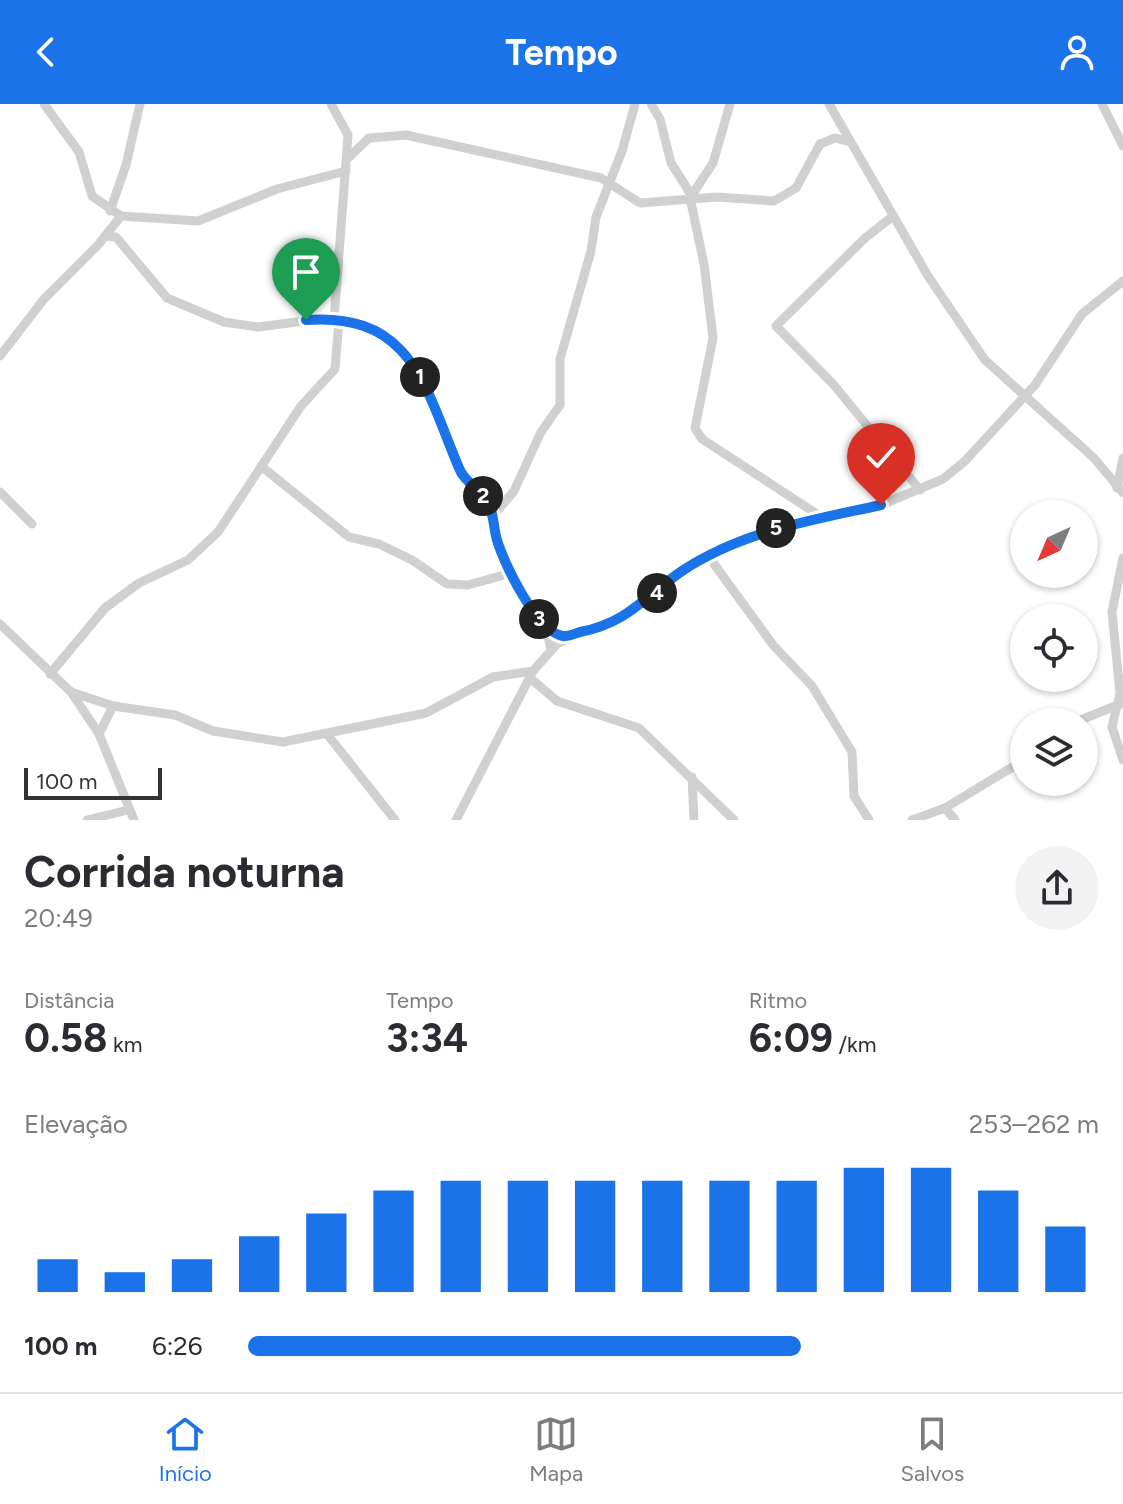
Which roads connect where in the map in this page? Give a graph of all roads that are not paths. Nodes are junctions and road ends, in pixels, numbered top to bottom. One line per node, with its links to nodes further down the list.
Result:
1 (44, 104): 19 (street)
2 (140, 104): 19 (street)
3 (331, 104): 10 (street)
4 (635, 104): 17 (street)
5 (651, 104): 18 (street)
6 (730, 104): 18 (street)
7 (829, 104): 9 (street)
8 (1102, 104): 14 (street)
9 (842, 127): 11 (street); 13 (street)
10 (348, 135): 12 (street); 15 (street)
11 (835, 138): 13 (street); 18 (street)
12 (362, 141): 15 (street); 17 (street)
13 (850, 142): 21 (street)
14 (1123, 146)
15 (347, 159): 16 (street)
16 (346, 171): 20 (street); 24 (street)
17 (610, 183): 18 (street); 34 (street)
18 (691, 197): 35 (street)
19 (110, 211): 20 (street)
20 (121, 216): 22 (street)
21 (893, 216): 28 (street); 31 (street)
22 (111, 236): 25 (street); 27 (street)
23 (1123, 281): 28 (street)
24 (334, 307): 25 (street); 26 (street)
25 (339, 320): 26 (street); 30 (street)
26 (351, 321): 34 (street)
27 (0, 356)
28 (1024, 397): 31 (street); 32 (street)
29 (1123, 458): 32 (street)
30 (261, 466): 39 (street); 44 (street)
31 (920, 490): 35 (street)
32 (1120, 490)
33 (0, 492): 36 (street)
34 (493, 516): 39 (street)
35 (823, 518): 37 (street)
36 (32, 524)
37 (709, 557): 42 (street); 63 (street)
38 (1123, 558): 47 (street)
39 (511, 573): 41 (street)
40 (0, 624): 44 (street)
41 (547, 631): 42 (street); 43 (street)
42 (565, 637): 43 (street)
43 (551, 650): 45 (street)
44 (50, 674): 46 (street)
45 (532, 674): 51 (street); 54 (street); 60 (street)
46 (71, 692): 48 (street); 50 (street)
47 (1120, 704): 49 (street); 52 (street)
48 (113, 706): 50 (street); 51 (street)
49 (1098, 713)
50 (99, 734): 56 (street)
51 (327, 734): 59 (street)
52 (1123, 760)
53 (1010, 769): 55 (street)
54 (692, 777): 61 (street); 62 (street)
55 (945, 808): 64 (street); 65 (street)
56 (128, 810): 57 (street); 58 (street)
57 (87, 820)
58 (134, 820)
59 (395, 820)
60 (456, 820)
61 (694, 820)
62 (734, 820)
63 (869, 820)
64 (912, 820)
65 (955, 820)

